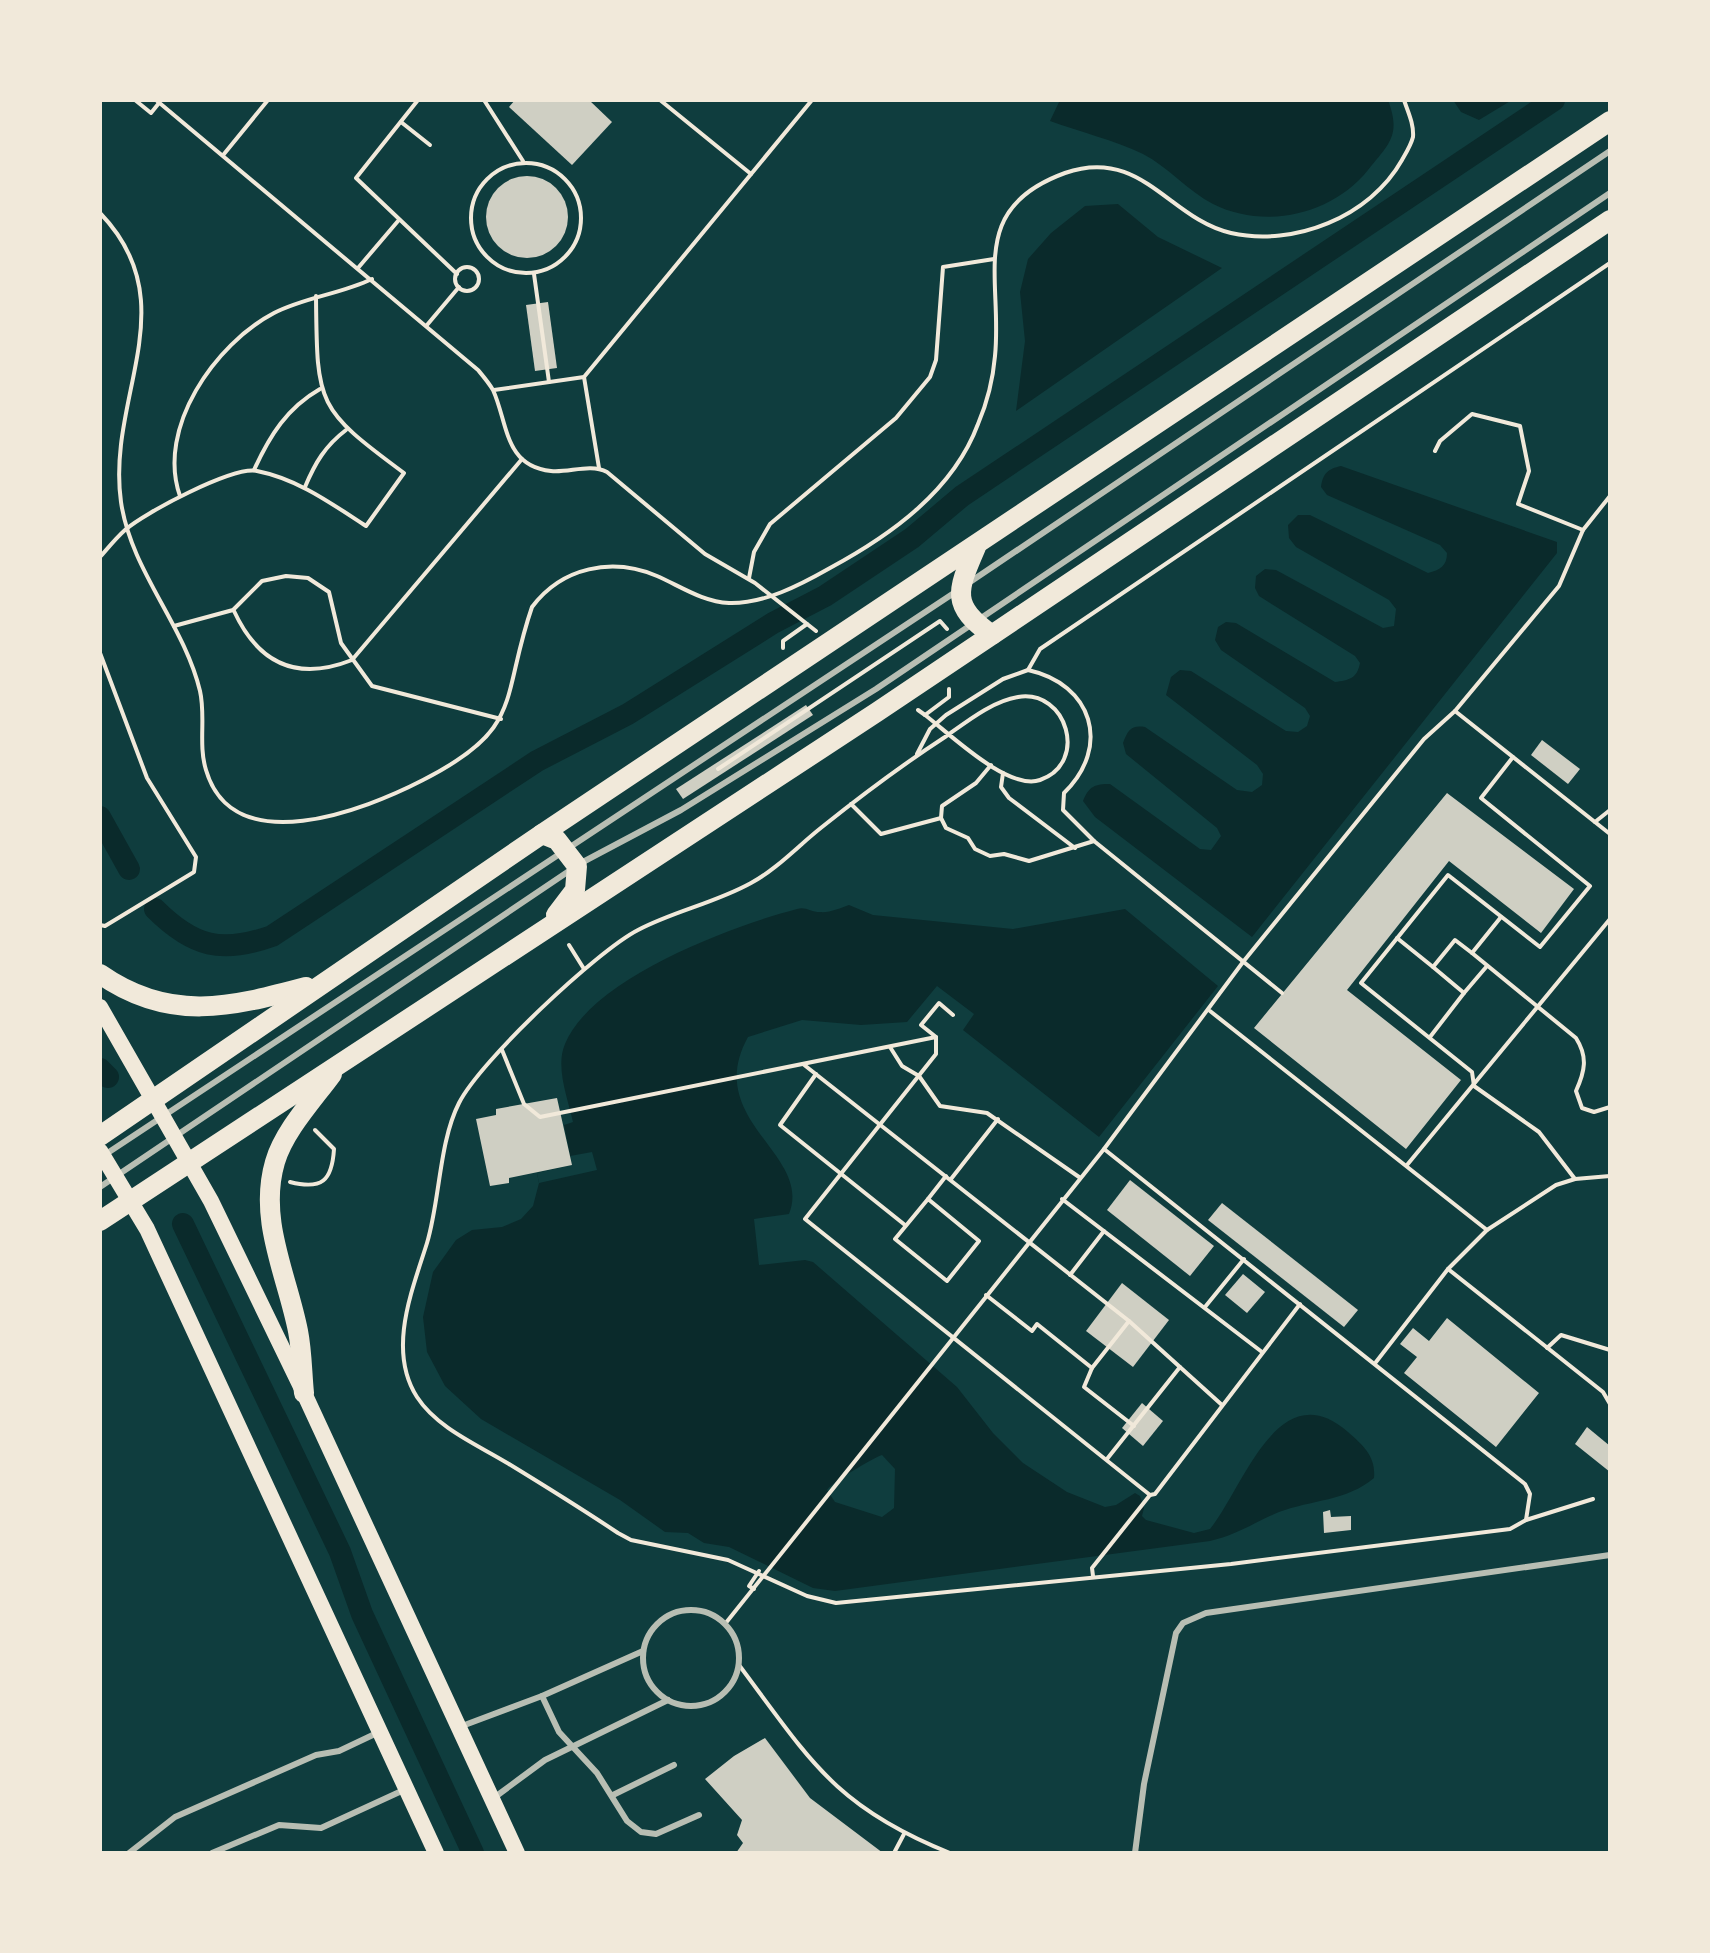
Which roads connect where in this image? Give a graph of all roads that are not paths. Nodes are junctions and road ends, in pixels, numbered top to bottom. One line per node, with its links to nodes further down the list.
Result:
1 (1610, 121): 5 (main road)
2 (1610, 151): 6 (lane)
3 (1610, 193): 7 (lane)
4 (1610, 220): 8 (main road)
5 (976, 547): 6 (main road); 9 (main road)
6 (961, 588): 7 (main road); 10 (lane)
7 (973, 622): 8 (main road); 11 (lane)
8 (992, 635): 12 (main road)
9 (542, 834): 10 (main road); 14 (main road)
10 (564, 847): 11 (main road); 17 (lane)
11 (577, 866): 12 (main road); 18 (lane)
12 (548, 925): 16 (main road)
13 (100, 974): 14 (main road)
14 (322, 983): 17 (main road)
15 (100, 1007): 17 (main road)
16 (339, 1063): 20 (main road); 25 (main road)
17 (155, 1108): 18 (main road); 19 (main road); 19 (lane)
18 (176, 1134): 20 (main road); 21 (lane)
19 (103, 1146): 21 (main road)
20 (185, 1164): 23 (main road); 25 (main road)
21 (116, 1175): 22 (lane); 23 (main road)
22 (100, 1187)
23 (136, 1197): 24 (main road); 31 (main road)
24 (100, 1221)
25 (304, 1393): 30 (main road)
26 (1610, 1555): 42 (lane)
27 (643, 1651): 28 (lane); 29 (lane); 29 (lane)
28 (542, 1696): 30 (lane); 32 (lane)
29 (668, 1700): 32 (lane)
30 (458, 1727): 36 (main road)
31 (380, 1732): 34 (main road); 38 (lane)
32 (572, 1748): 35 (lane); 36 (lane)
33 (674, 1765): 35 (lane)
34 (407, 1788): 39 (lane); 40 (main road)
35 (613, 1795): 37 (lane)
36 (492, 1800): 41 (main road)
37 (699, 1815)
38 (129, 1853)
39 (212, 1853)
40 (436, 1853)
41 (517, 1853)
42 (1135, 1853)

